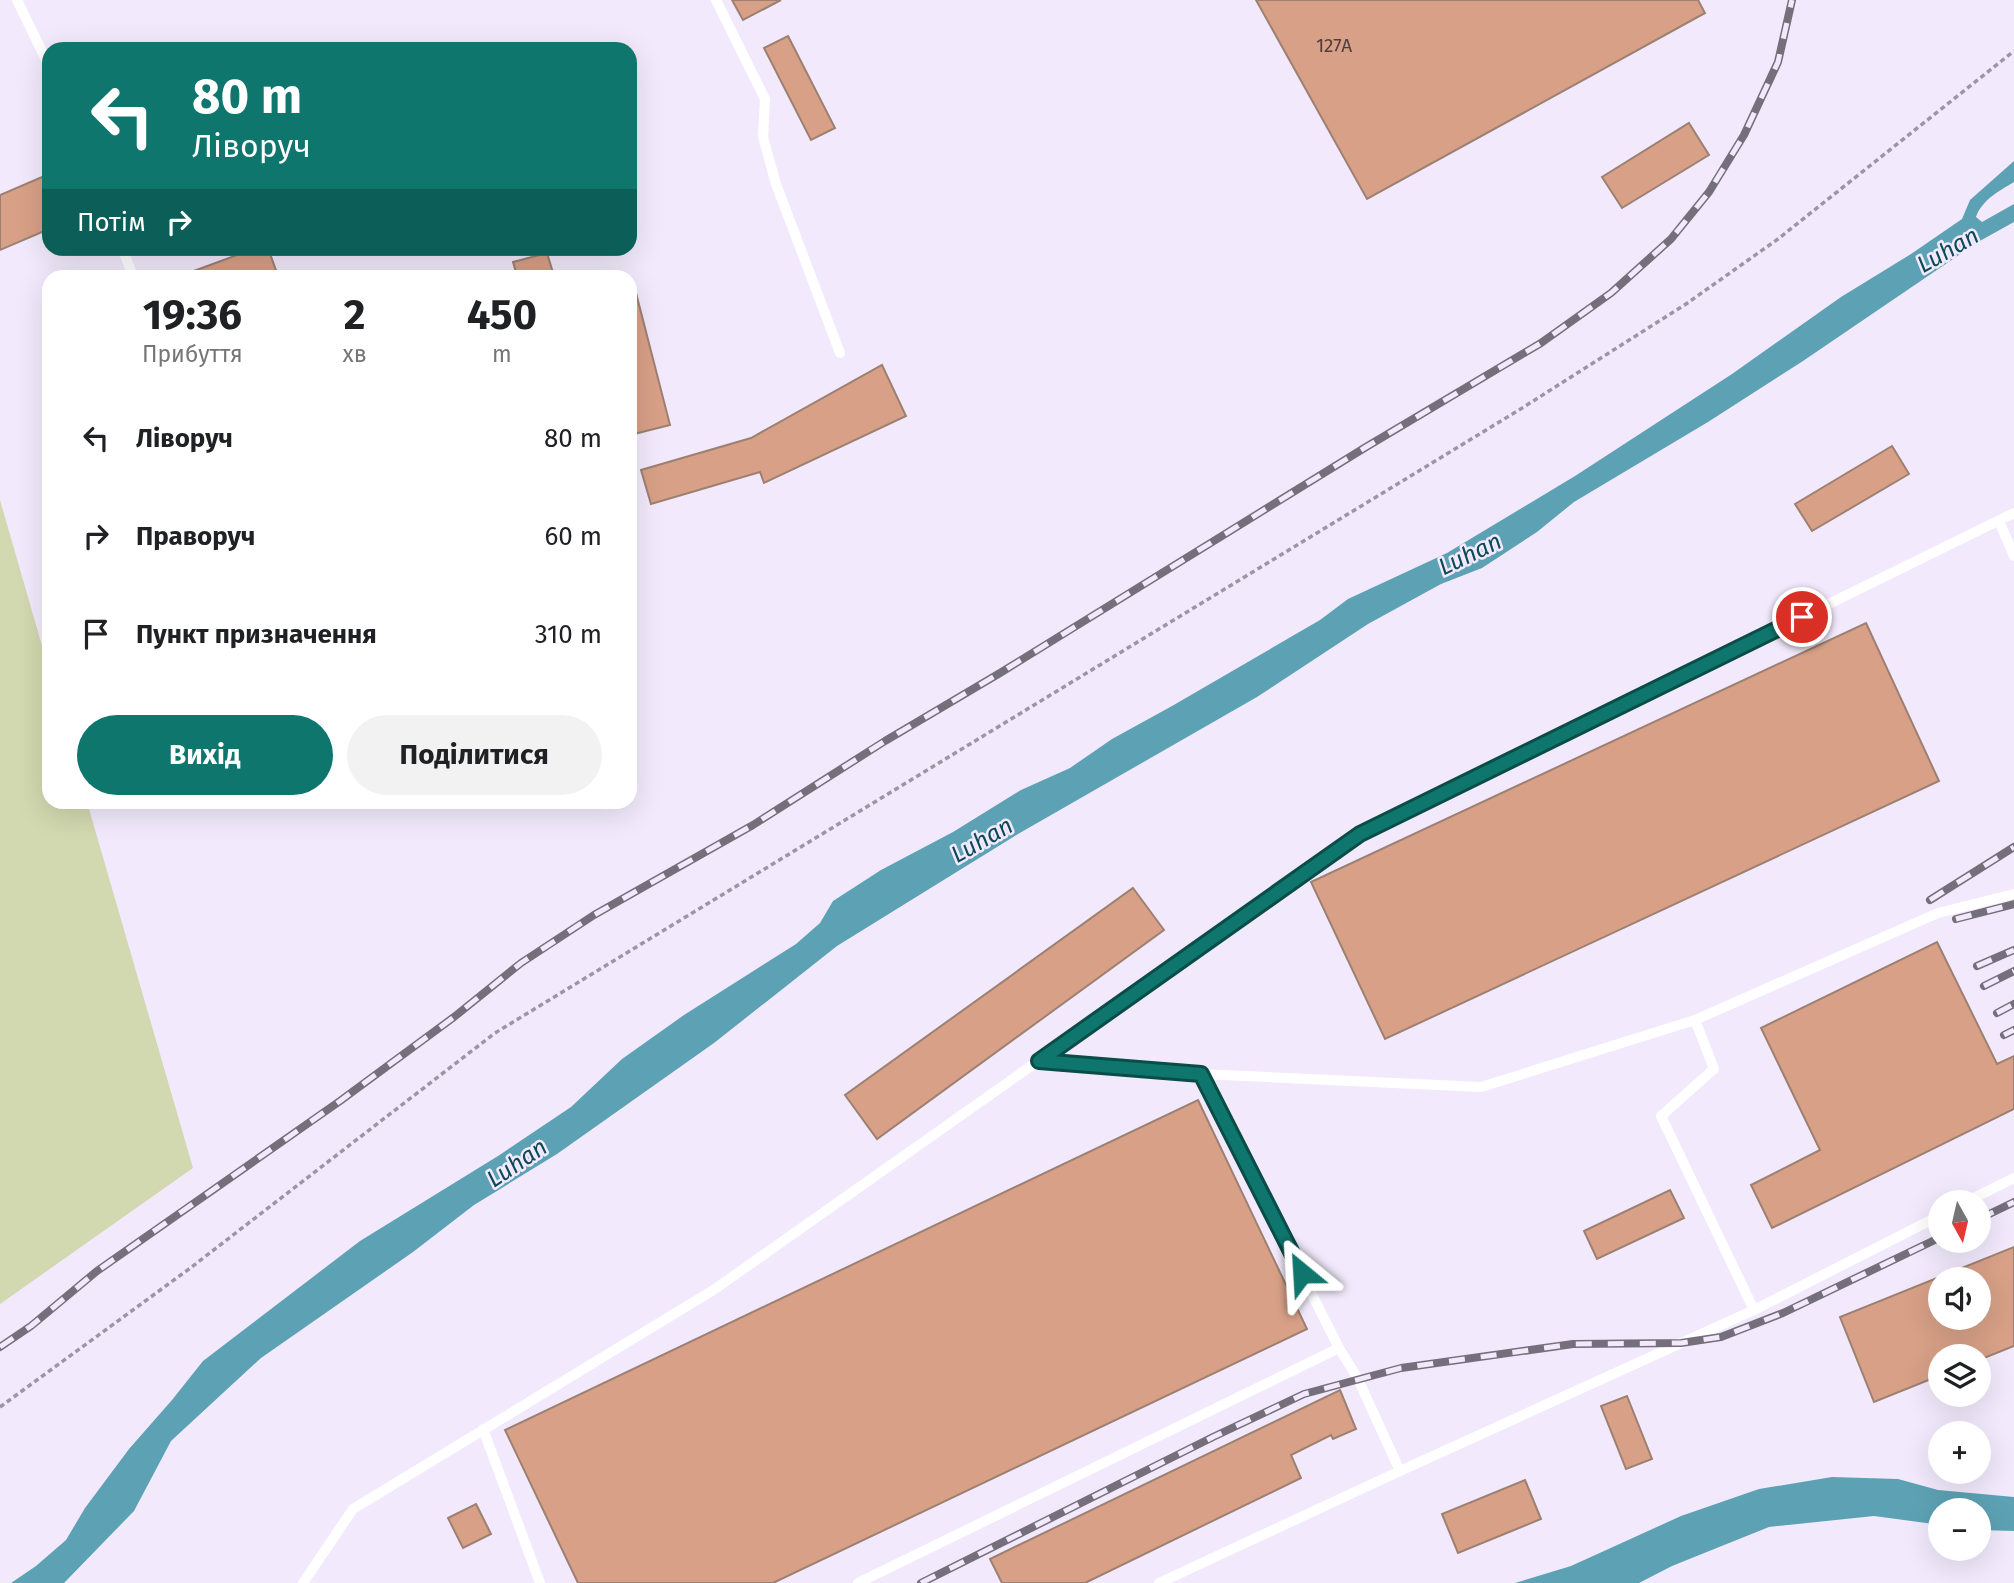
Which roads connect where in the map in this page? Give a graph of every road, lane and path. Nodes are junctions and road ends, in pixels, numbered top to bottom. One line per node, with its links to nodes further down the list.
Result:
1 (17, 0): 4 (lane)
2 (716, 0): 5 (lane)
3 (2014, 51): 18 (path)
4 (42, 52)
5 (840, 353)
6 (2014, 513): 7 (lane)
7 (1998, 521): 8 (lane); 11 (lane)
8 (2014, 556)
9 (2014, 894): 10 (lane)
10 (1695, 1020): 12 (lane); 16 (lane)
11 (1039, 1061): 12 (lane); 19 (lane)
12 (1201, 1074): 17 (lane)
13 (2014, 1178): 14 (lane)
14 (1990, 1190)
15 (1928, 1222): 16 (lane)
16 (1754, 1310): 20 (lane)
17 (1339, 1348): 20 (lane); 23 (lane)
18 (0, 1407)
19 (483, 1429): 21 (lane); 22 (lane)
20 (1400, 1471): 24 (lane)
21 (303, 1583)
22 (540, 1583)
23 (858, 1583)
24 (1159, 1583)

